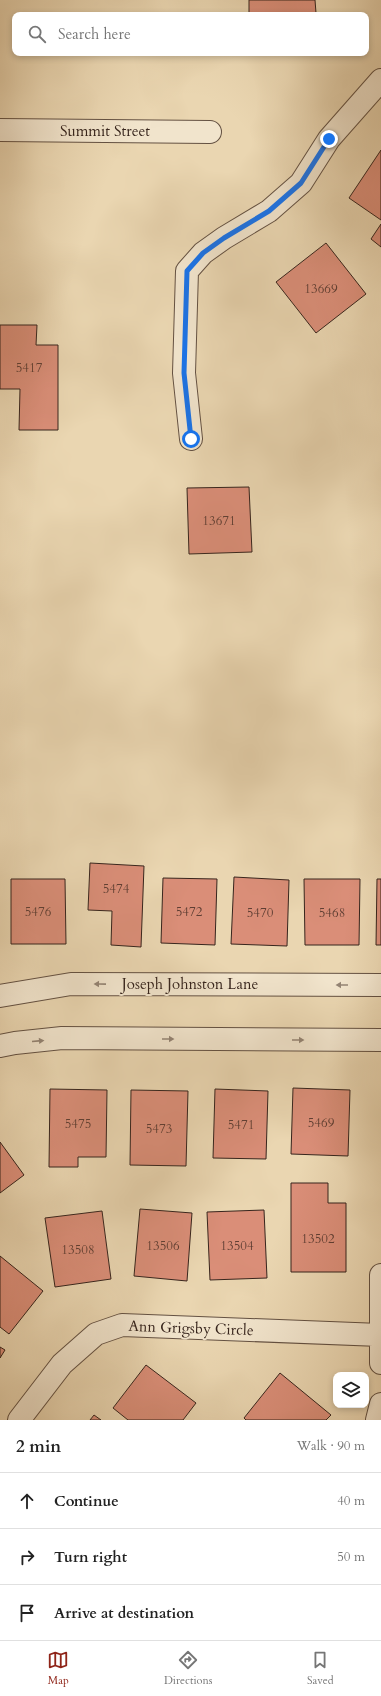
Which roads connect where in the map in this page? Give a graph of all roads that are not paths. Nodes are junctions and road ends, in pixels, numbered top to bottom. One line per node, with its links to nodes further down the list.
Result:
1 (381, 80): 4 (street)
2 (0, 130): 3 (street, Summit Street)
3 (210, 132)
4 (191, 439)
5 (381, 985): 6 (street, Joseph Johnston Lane, one-way to 6)
6 (0, 996)
7 (381, 1040): 8 (street, one-way to 7)
8 (0, 1046)
9 (381, 1275): 10 (street)
10 (380, 1335): 11 (street); 13 (street, Ann Grigsby Circle)
11 (381, 1363)
12 (381, 1404): 14 (street)
13 (19, 1420)
14 (377, 1420)

